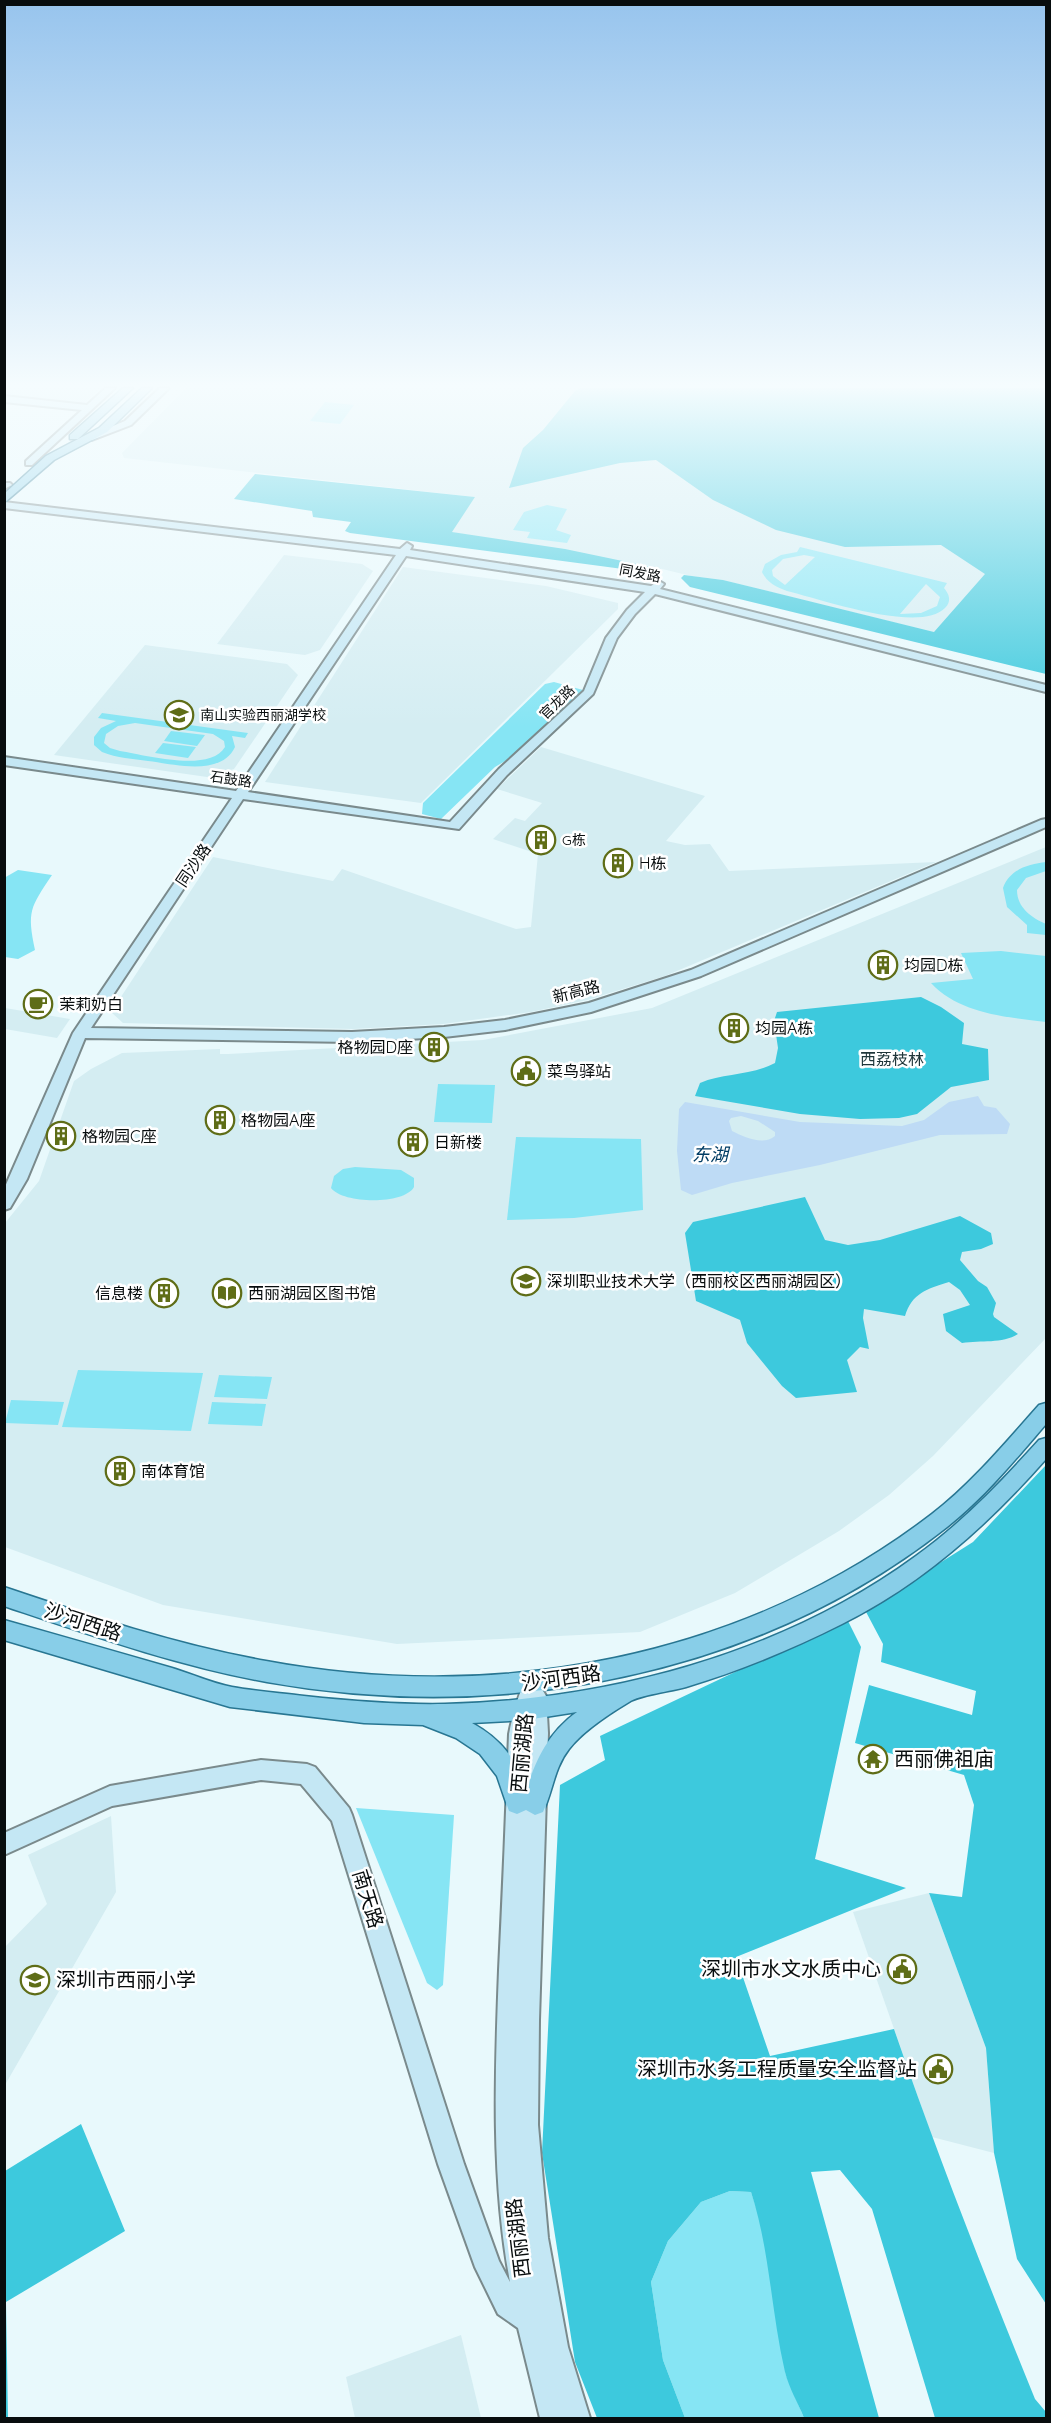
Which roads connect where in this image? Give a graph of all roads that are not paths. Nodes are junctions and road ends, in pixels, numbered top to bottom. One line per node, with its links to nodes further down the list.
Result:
1 (59, 501): 2 (street, 同发路)
2 (406, 547): 3 (street, 同发路); 4 (street, 同发路); 10 (street, 同沙路)
3 (610, 583): 4 (street, 同发路); 6 (street)
4 (656, 587): 5 (street, 同发路); 6 (street, 官龙路); 7 (street, 同发路)
5 (709, 605): 6 (street); 8 (street, 同发路)
6 (631, 612): 12 (street, 官龙路)
7 (1047, 678)
8 (1047, 688)
9 (4, 761): 10 (street, 石鼓路)
10 (240, 795): 12 (street, 石鼓路); 13 (street, 同沙路)
11 (1047, 823): 13 (street, 新高路)
12 (454, 826)
13 (80, 1033): 14 (street, 同沙路)
14 (4, 1204)
15 (1047, 1411): 19 (main road, 沙河西路)
16 (1047, 1446): 20 (main road, 沙河西路)
17 (4, 1596): 19 (main road, 沙河西路)
18 (4, 1630): 22 (main road, 沙河西路)
19 (534, 1683): 21 (street, 西丽湖路)
20 (626, 1691): 21 (main road, 沙河西路); 23 (main road)
21 (530, 1708): 22 (main road, 沙河西路); 23 (street, 西丽湖路)
22 (424, 1715): 23 (main road)
23 (526, 1804): 25 (street, 西丽湖路); 27 (street, 西丽湖路)
24 (4, 1844): 25 (street, 南天路)
25 (530, 2319): 26 (street, 西丽湖路)
26 (554, 2418)
27 (576, 2418)

